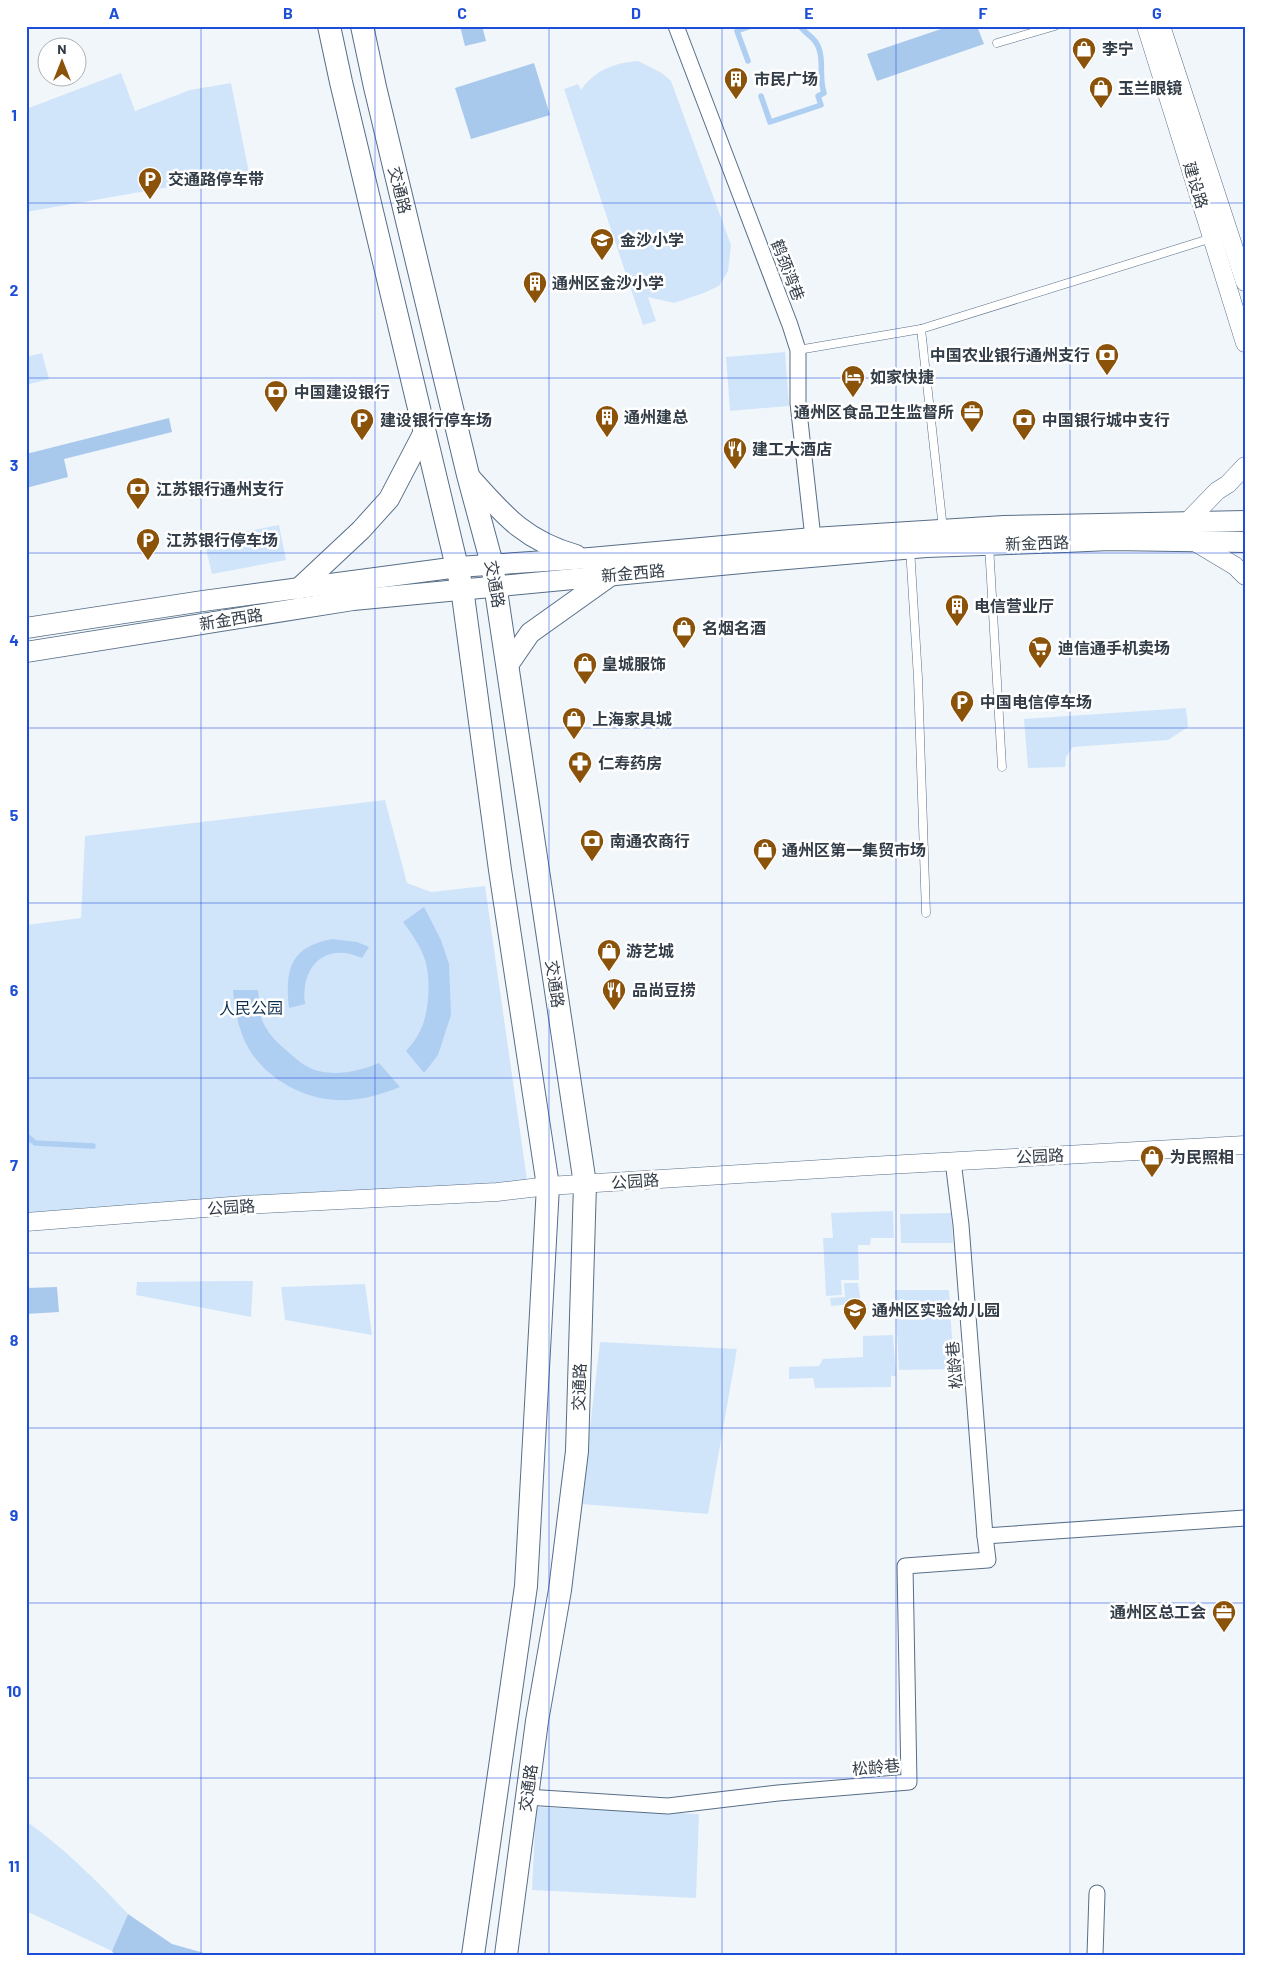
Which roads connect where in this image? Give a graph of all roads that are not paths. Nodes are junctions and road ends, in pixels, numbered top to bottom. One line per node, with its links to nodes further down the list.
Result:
1 (329, 26): 13 (main road, 交通路)
2 (362, 26): 15 (main road, 交通路)
3 (676, 26): 12 (street, 鹤颈湾巷)
4 (1055, 26): 7 (lane)
5 (1146, 26): 8 (street, 建设路)
6 (1162, 26): 9 (street, 建设路)
7 (998, 43)
8 (1212, 238): 10 (lane); 11 (street, 建设路)
9 (1245, 282)
10 (921, 329): 12 (lane); 18 (lane)
11 (1245, 343)
12 (798, 350): 19 (street, 鹤颈湾巷)
13 (424, 430): 28 (main road, 交通路); 29 (main road)
14 (1245, 466): 17 (street)
15 (468, 475): 24 (main road); 25 (main road, 交通路)
16 (1245, 521): 17 (main road, 新金西路)
17 (1187, 522): 18 (main road, 新金西路)
18 (943, 530): 19 (main road, 新金西路)
19 (813, 538): 24 (main road, 新金西路)
20 (1195, 542): 21 (main road, 新金西路); 22 (main road, 新金西路); 27 (street)
21 (1245, 542)
22 (989, 545): 23 (main road, 新金西路); 33 (lane)
23 (910, 548): 26 (main road, 新金西路); 34 (lane)
24 (590, 558): 25 (main road, 新金西路)
25 (494, 575): 26 (main road, 新金西路); 28 (main road, 新金西路); 32 (main road, 交通路)
26 (611, 575): 32 (main road)
27 (1245, 576)
28 (460, 578): 29 (main road, 新金西路); 31 (main road, 新金西路); 38 (main road, 交通路)
29 (298, 589): 30 (main road, 新金西路)
30 (26, 628)
31 (26, 652)
32 (508, 665): 37 (main road, 交通路)
33 (1002, 767)
34 (926, 913)
35 (1245, 1145): 36 (street, 公园路)
36 (953, 1161): 37 (street, 公园路); 41 (street, 松龄巷)
37 (585, 1184): 38 (street, 公园路); 42 (main road, 交通路)
38 (548, 1186): 39 (street, 公园路); 44 (main road, 交通路)
39 (26, 1222)
40 (1245, 1518): 41 (street)
41 (986, 1536): 42 (street, 松龄巷)
42 (526, 1797): 45 (main road, 交通路)
43 (1097, 1893): 46 (street)
44 (473, 1955)
45 (506, 1955)
46 (1095, 1955)

